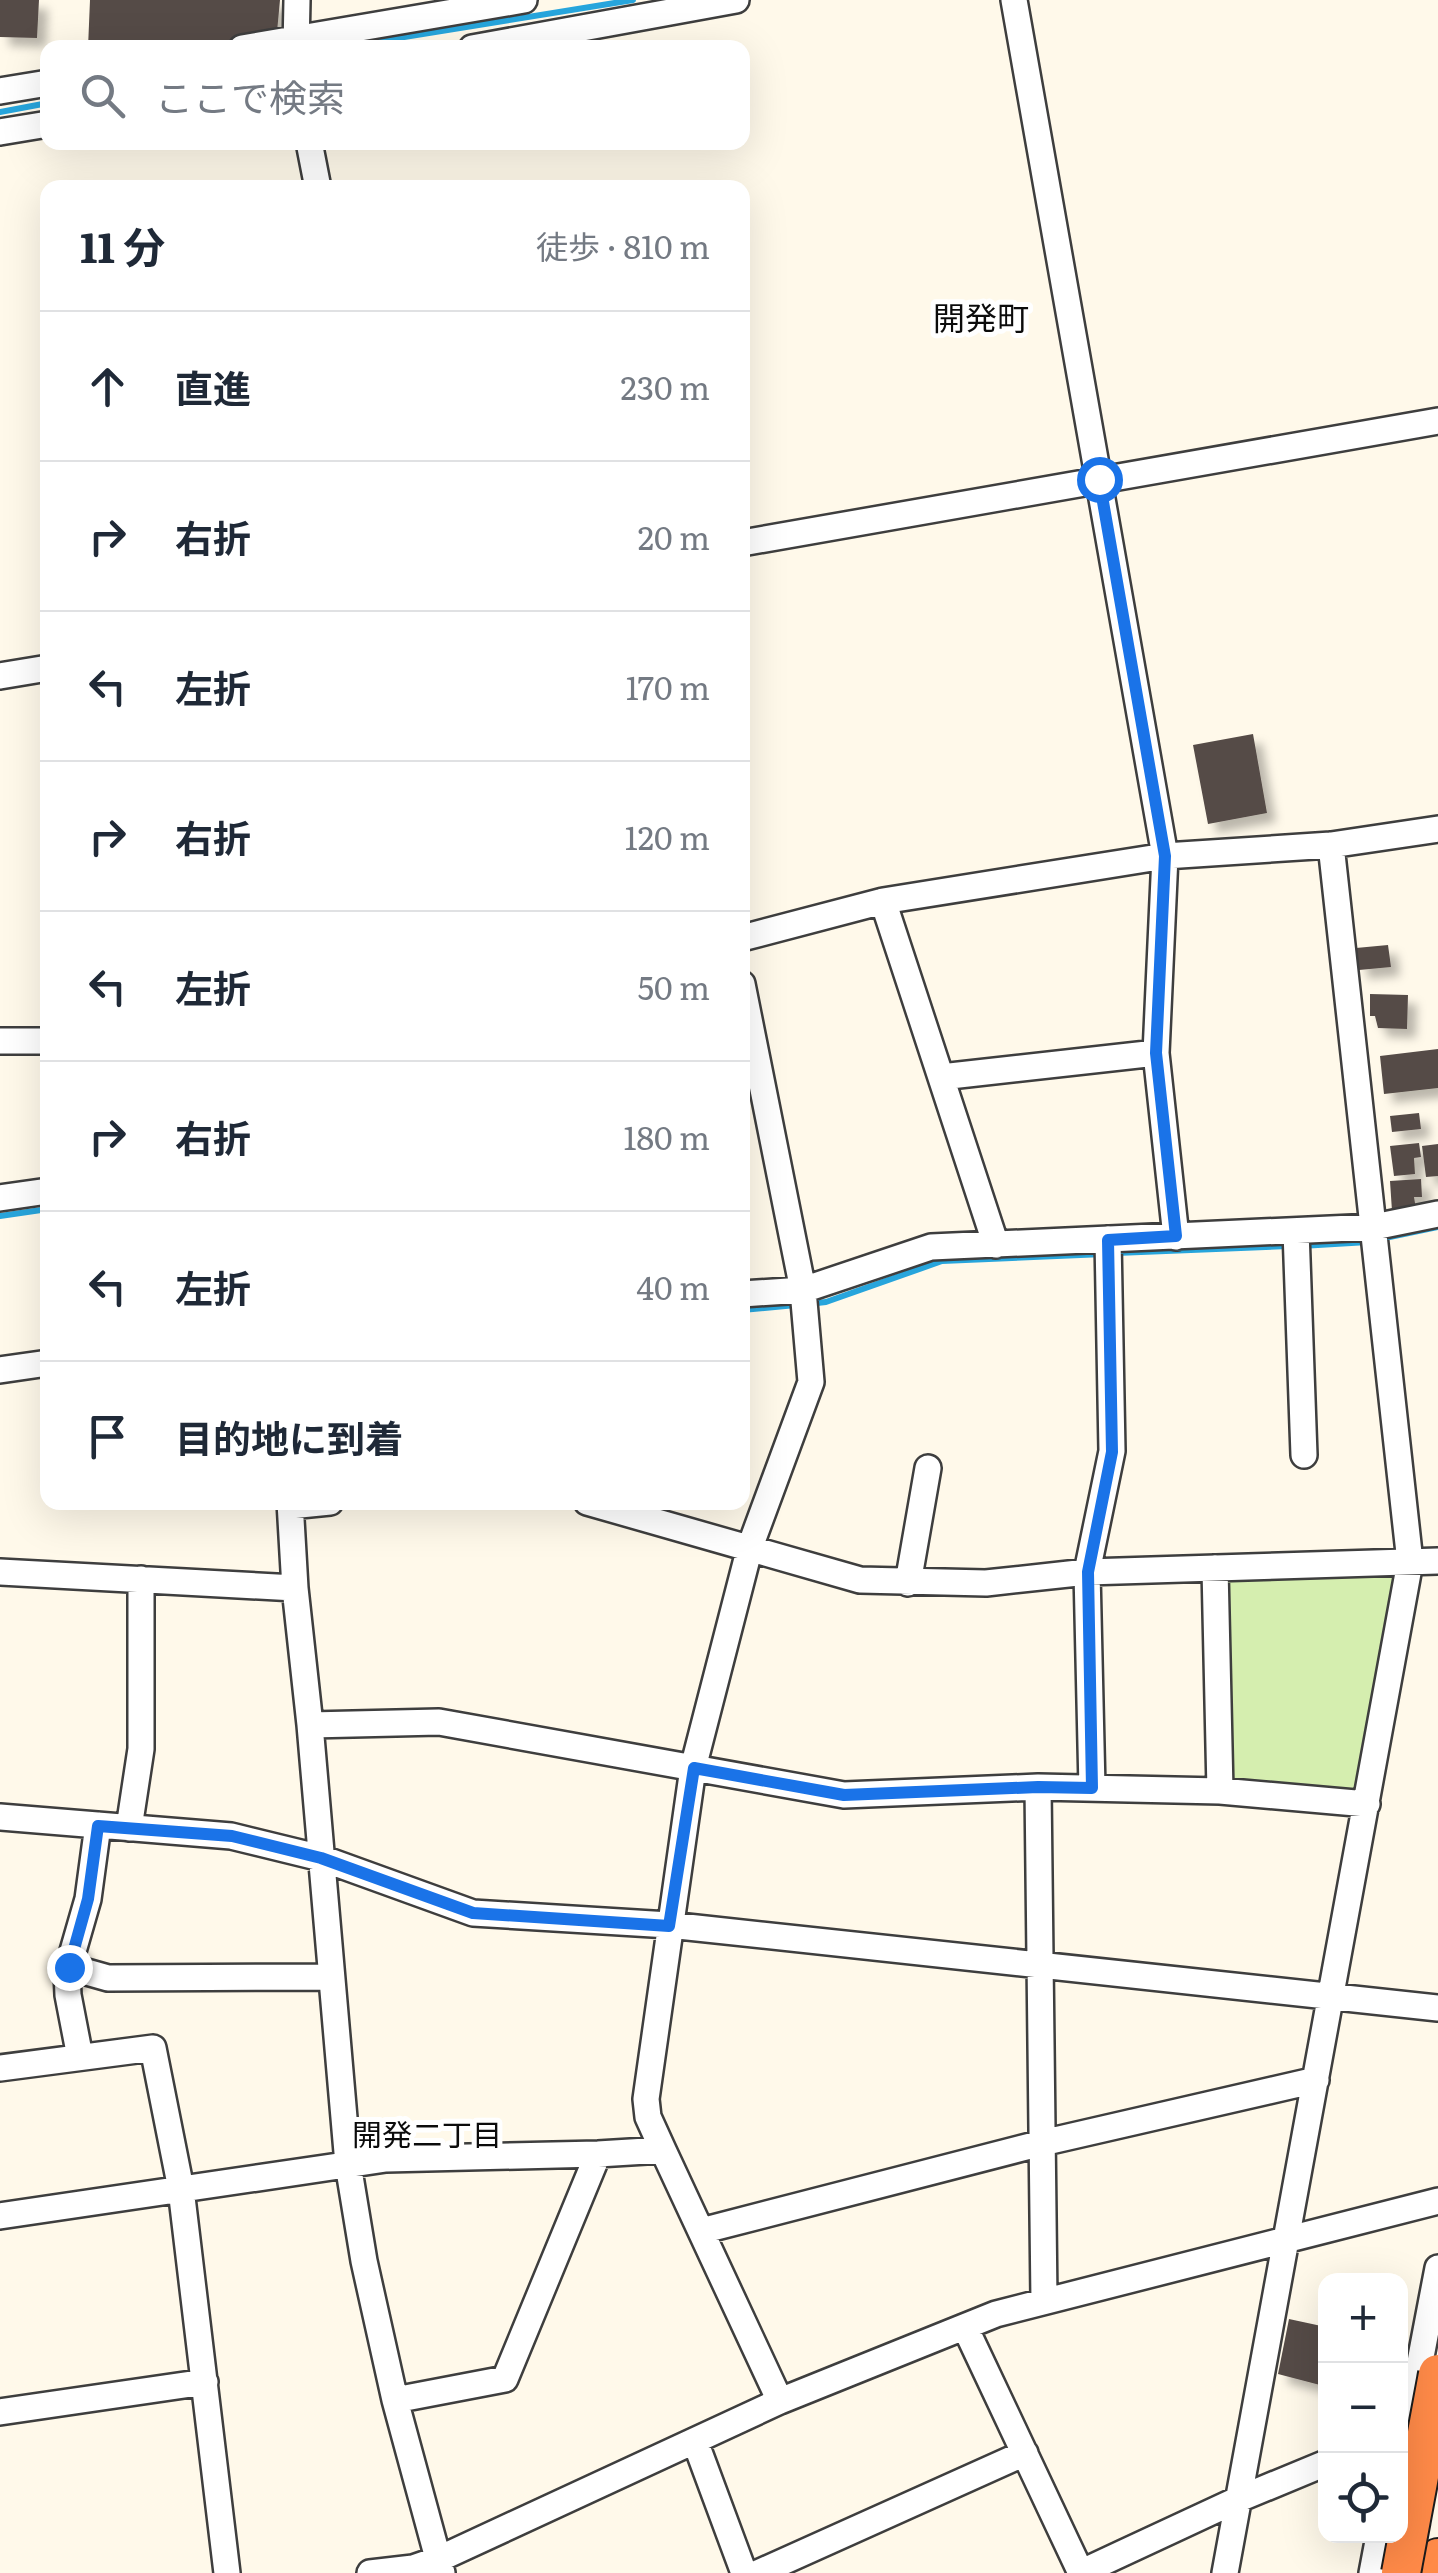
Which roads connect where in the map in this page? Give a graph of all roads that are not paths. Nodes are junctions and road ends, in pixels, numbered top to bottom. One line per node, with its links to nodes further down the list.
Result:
1 (298, 0): 5 (street)
2 (524, 0): 6 (street)
3 (736, 0): 7 (street)
4 (1014, 0): 15 (street)
5 (296, 40)
6 (312, 40)
7 (516, 40)
8 (40, 84): 9 (street)
9 (0, 91)
10 (40, 125): 11 (street)
11 (0, 132)
12 (311, 150): 13 (street)
13 (316, 180)
14 (1438, 421): 15 (street)
15 (1099, 479): 16 (street); 21 (street)
16 (750, 542)
17 (40, 669): 18 (street)
18 (0, 676)
19 (1438, 828): 20 (street)
20 (1330, 845): 21 (street); 33 (street)
21 (1165, 856): 22 (street); 26 (street)
22 (883, 902): 23 (street); 28 (street)
23 (750, 936)
24 (0, 1041): 25 (street)
25 (40, 1041)
26 (1156, 1053): 28 (street); 35 (street)
27 (750, 1067): 29 (street)
28 (941, 1077): 37 (street)
29 (754, 1108): 38 (street)
30 (40, 1192): 31 (street)
31 (0, 1198)
32 (1438, 1214): 33 (street)
33 (1374, 1228): 34 (street); 48 (street)
34 (1296, 1231): 35 (street); 42 (street)
35 (1176, 1236): 36 (street)
36 (1108, 1240): 37 (street); 51 (street)
37 (996, 1244): 38 (street)
38 (803, 1290): 39 (street); 46 (street)
39 (750, 1293)
40 (40, 1364): 41 (street)
41 (0, 1370)
42 (1304, 1456)
43 (928, 1468): 53 (street)
44 (290, 1510): 54 (street)
45 (666, 1513): 46 (street)
46 (750, 1547): 53 (street); 56 (street)
47 (1438, 1561): 48 (street)
48 (1410, 1562): 49 (street); 60 (street)
49 (1216, 1568): 51 (street); 59 (street)
50 (0, 1572): 52 (street)
51 (1088, 1572): 53 (street); 58 (street)
52 (141, 1580): 54 (street); 63 (street)
53 (908, 1584)
54 (294, 1588): 55 (street)
55 (310, 1725): 56 (street); 64 (street)
56 (694, 1768): 57 (street); 65 (street)
57 (1038, 1787): 58 (street); 66 (street)
58 (1092, 1788): 59 (street)
59 (1220, 1790): 60 (street)
60 (1367, 1804): 69 (street)
61 (0, 1817): 62 (street)
62 (98, 1826): 63 (street); 67 (street)
63 (129, 1828): 64 (street)
64 (321, 1858): 65 (street); 68 (street)
65 (669, 1926): 66 (street); 75 (street)
66 (1040, 1963): 69 (street); 74 (street)
67 (69, 1967): 68 (street); 71 (street)
68 (332, 1978): 77 (street)
69 (1331, 1998): 70 (street); 73 (street)
70 (1438, 2008)
71 (80, 2058): 72 (street); 78 (street)
72 (0, 2068)
73 (1316, 2080): 74 (street); 82 (street)
74 (1042, 2143): 81 (street); 84 (street)
75 (662, 2150): 76 (street); 81 (street)
76 (598, 2154): 77 (street); 88 (street)
77 (348, 2164): 78 (street); 88 (street)
78 (181, 2189): 80 (street); 87 (street)
79 (1438, 2201): 82 (street)
80 (0, 2216)
81 (700, 2231): 89 (street)
82 (1286, 2242): 84 (street); 97 (street)
83 (1438, 2268): 91 (street)
84 (1044, 2300): 85 (street)
85 (965, 2327): 89 (street); 95 (street)
86 (1438, 2374): 108 (highway, bridge)
87 (206, 2382): 90 (street); 101 (street)
88 (395, 2400): 100 (street)
89 (780, 2401): 94 (street)
90 (0, 2412)
91 (1408, 2413)
92 (1438, 2430): 93 (street)
93 (1408, 2436)
94 (695, 2440): 100 (street); 103 (street)
95 (1024, 2453): 104 (street); 105 (street)
96 (1318, 2466): 97 (street)
97 (1240, 2499): 105 (street); 106 (street)
98 (1378, 2543): 107 (street)
99 (1438, 2558): 109 (highway)
100 (440, 2566): 102 (street)
101 (228, 2573)
102 (370, 2573)
103 (744, 2573)
104 (758, 2573)
105 (1081, 2573)
106 (1225, 2573)
107 (1372, 2573)
108 (1401, 2573)
109 (1435, 2573)

